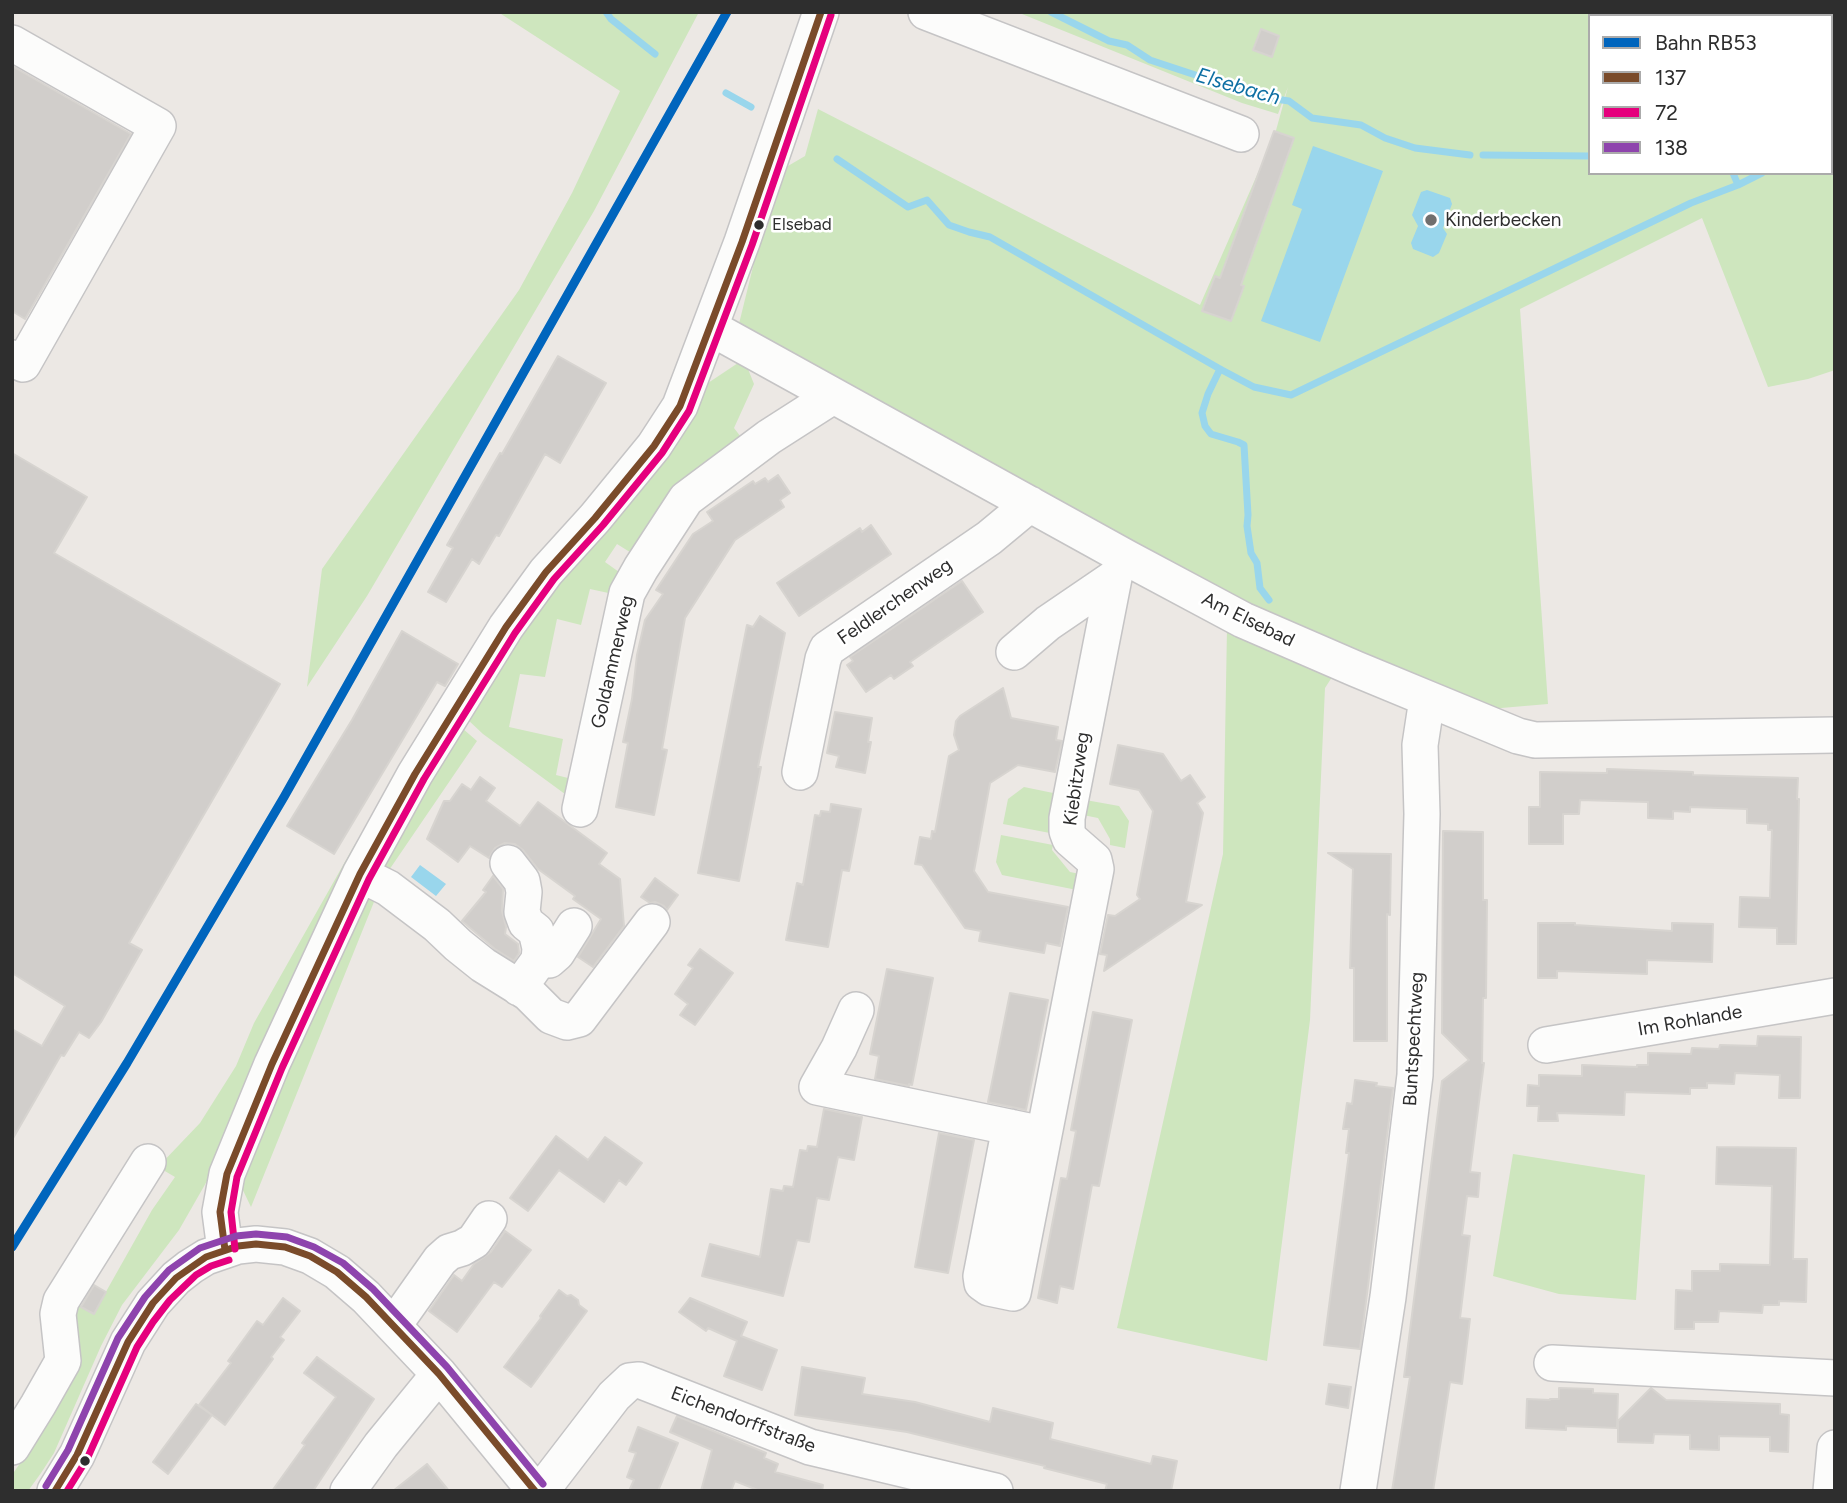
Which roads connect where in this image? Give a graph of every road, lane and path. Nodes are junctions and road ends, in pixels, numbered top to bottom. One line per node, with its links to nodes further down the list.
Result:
1 (821, 12): 5 (street)
2 (926, 12): 4 (street)
3 (12, 43): 6 (street)
4 (1241, 134)
5 (711, 328): 7 (street, Am Elsebad); 16 (street)
6 (12, 358)
7 (833, 396): 8 (street, Am Elsebad); 14 (street, Goldammerweg)
8 (1031, 504): 9 (street, Am Elsebad); 13 (street, Feldlerchenweg)
9 (1120, 568): 10 (street); 11 (street, Am Elsebad); 21 (street, Kiebitzweg)
10 (1014, 652)
11 (1427, 699): 12 (street, Am Elsebad); 37 (street, Buntspechtweg)
12 (1835, 735)
13 (800, 772)
14 (580, 809)
15 (508, 863): 19 (street)
16 (360, 874): 19 (street); 25 (street)
17 (652, 922): 19 (street)
18 (574, 926): 19 (street)
19 (529, 974)
20 (1835, 996): 22 (street, Im Rohlande)
21 (856, 1010)
22 (1546, 1045)
23 (148, 1162): 30 (street)
24 (489, 1219): 26 (street)
25 (225, 1250): 26 (street); 32 (street)
26 (394, 1325): 28 (street)
27 (1552, 1363): 29 (street)
28 (439, 1374): 33 (street); 34 (street)
29 (1835, 1378)
30 (12, 1447)
31 (1835, 1448): 38 (street)
32 (55, 1491)
33 (348, 1491)
34 (535, 1491)
35 (541, 1491): 36 (street, Eichendorffstraße)
36 (995, 1491)
37 (1358, 1491)
38 (1831, 1491)

